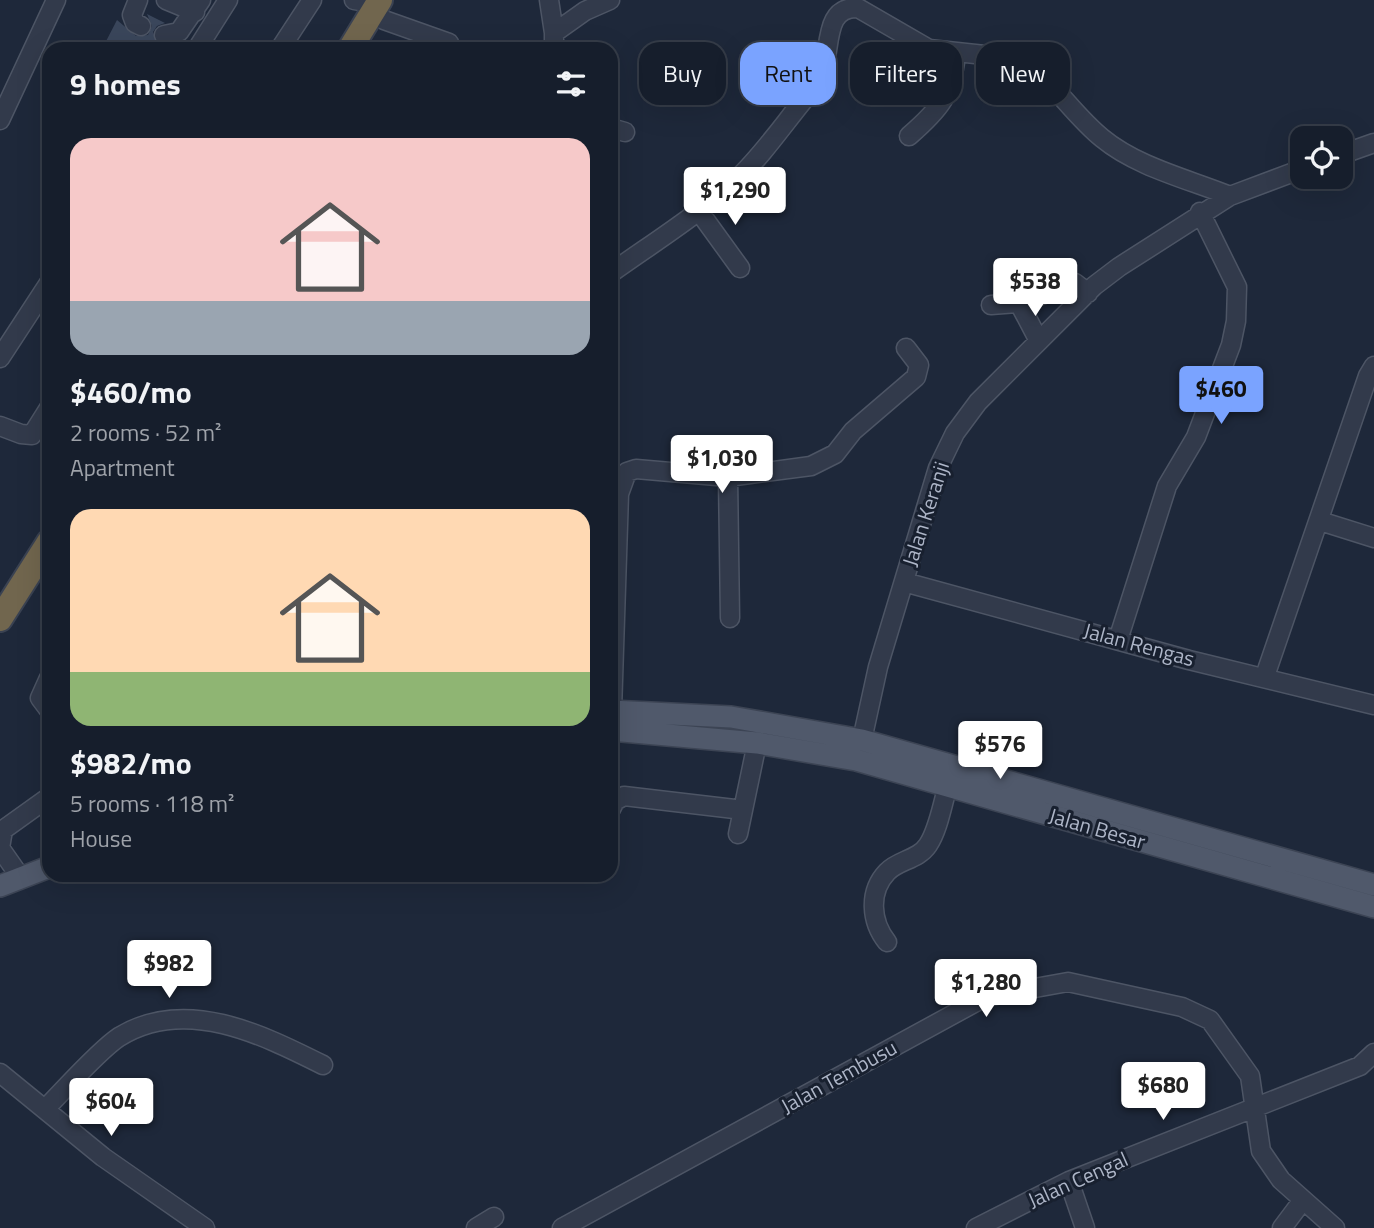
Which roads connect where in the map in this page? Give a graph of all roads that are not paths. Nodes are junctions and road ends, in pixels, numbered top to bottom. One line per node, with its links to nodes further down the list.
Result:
1 (56, 0): 22 (street)
2 (138, 0): 11 (street)
3 (166, 0): 10 (street)
4 (228, 0): 14 (street)
5 (312, 0): 15 (street)
6 (549, 0): 13 (street)
7 (610, 0): 13 (street)
8 (855, 4): 19 (street); 28 (street)
9 (378, 5): 16 (highway); 17 (highway); 18 (street)
10 (198, 6): 12 (street)
11 (141, 26)
12 (164, 35)
13 (554, 41)
14 (201, 42)
15 (285, 42)
16 (354, 42)
17 (369, 42)
18 (447, 42)
19 (917, 42)
20 (962, 54): 27 (street)
21 (939, 105): 23 (street)
22 (0, 120)
23 (909, 135)
24 (1374, 143): 25 (street)
25 (1353, 150)
26 (1290, 174): 27 (street, Jalan Keranji)
27 (1230, 196): 29 (street, Jalan Keranji)
28 (698, 210): 30 (street); 31 (street)
29 (1200, 212): 32 (street, Jalan Keranji); 50 (street)
30 (618, 268)
31 (740, 268)
32 (1088, 293): 34 (street); 36 (street, Jalan Keranji)
33 (42, 294): 38 (street)
34 (1019, 303): 35 (street); 36 (street)
35 (991, 304)
36 (1039, 341): 47 (street, Jalan Keranji)
37 (906, 348): 42 (street)
38 (0, 358)
39 (1374, 366): 43 (street)
40 (42, 419): 41 (street)
41 (0, 426)
42 (728, 477): 44 (street); 48 (street)
43 (1320, 521): 45 (street); 51 (street)
44 (618, 522)
45 (1374, 538)
46 (42, 553): 49 (highway)
47 (904, 582): 50 (street, Jalan Rengas); 55 (street, Jalan Keranji)
48 (730, 618)
49 (0, 619)
50 (1118, 640): 51 (street, Jalan Rengas)
51 (1265, 676): 52 (street, Jalan Rengas)
52 (1374, 705)
53 (618, 717): 55 (main road, Jalan Besar)
54 (618, 718): 56 (main road, Jalan Besar)
55 (862, 740): 64 (main road, Jalan Besar)
56 (757, 743): 57 (main road, Jalan Besar); 60 (street)
57 (947, 789): 66 (main road, Jalan Besar); 67 (street)
58 (618, 799): 60 (street)
59 (42, 802): 63 (street)
60 (743, 810): 61 (street)
61 (738, 834)
62 (42, 870): 63 (main road)
63 (21, 878): 65 (main road)
64 (1374, 885)
65 (0, 889)
66 (1374, 907)
67 (887, 942)
68 (1374, 1053): 71 (street, Jalan Cengal)
69 (323, 1065): 72 (street)
70 (0, 1073): 72 (street)
71 (1252, 1107): 73 (street, Jalan Cengal); 74 (street, Jalan Tembusu); 78 (street, Jalan Tembusu)
72 (45, 1109): 76 (street)
73 (1069, 1181): 79 (street, Jalan Cengal); 80 (street)
74 (1303, 1200): 81 (street); 82 (street, Jalan Tembusu)
75 (494, 1217): 77 (street)
76 (205, 1228)
77 (477, 1228)
78 (562, 1228)
79 (976, 1228)
80 (1084, 1228)
81 (1282, 1228)
82 (1335, 1228)

